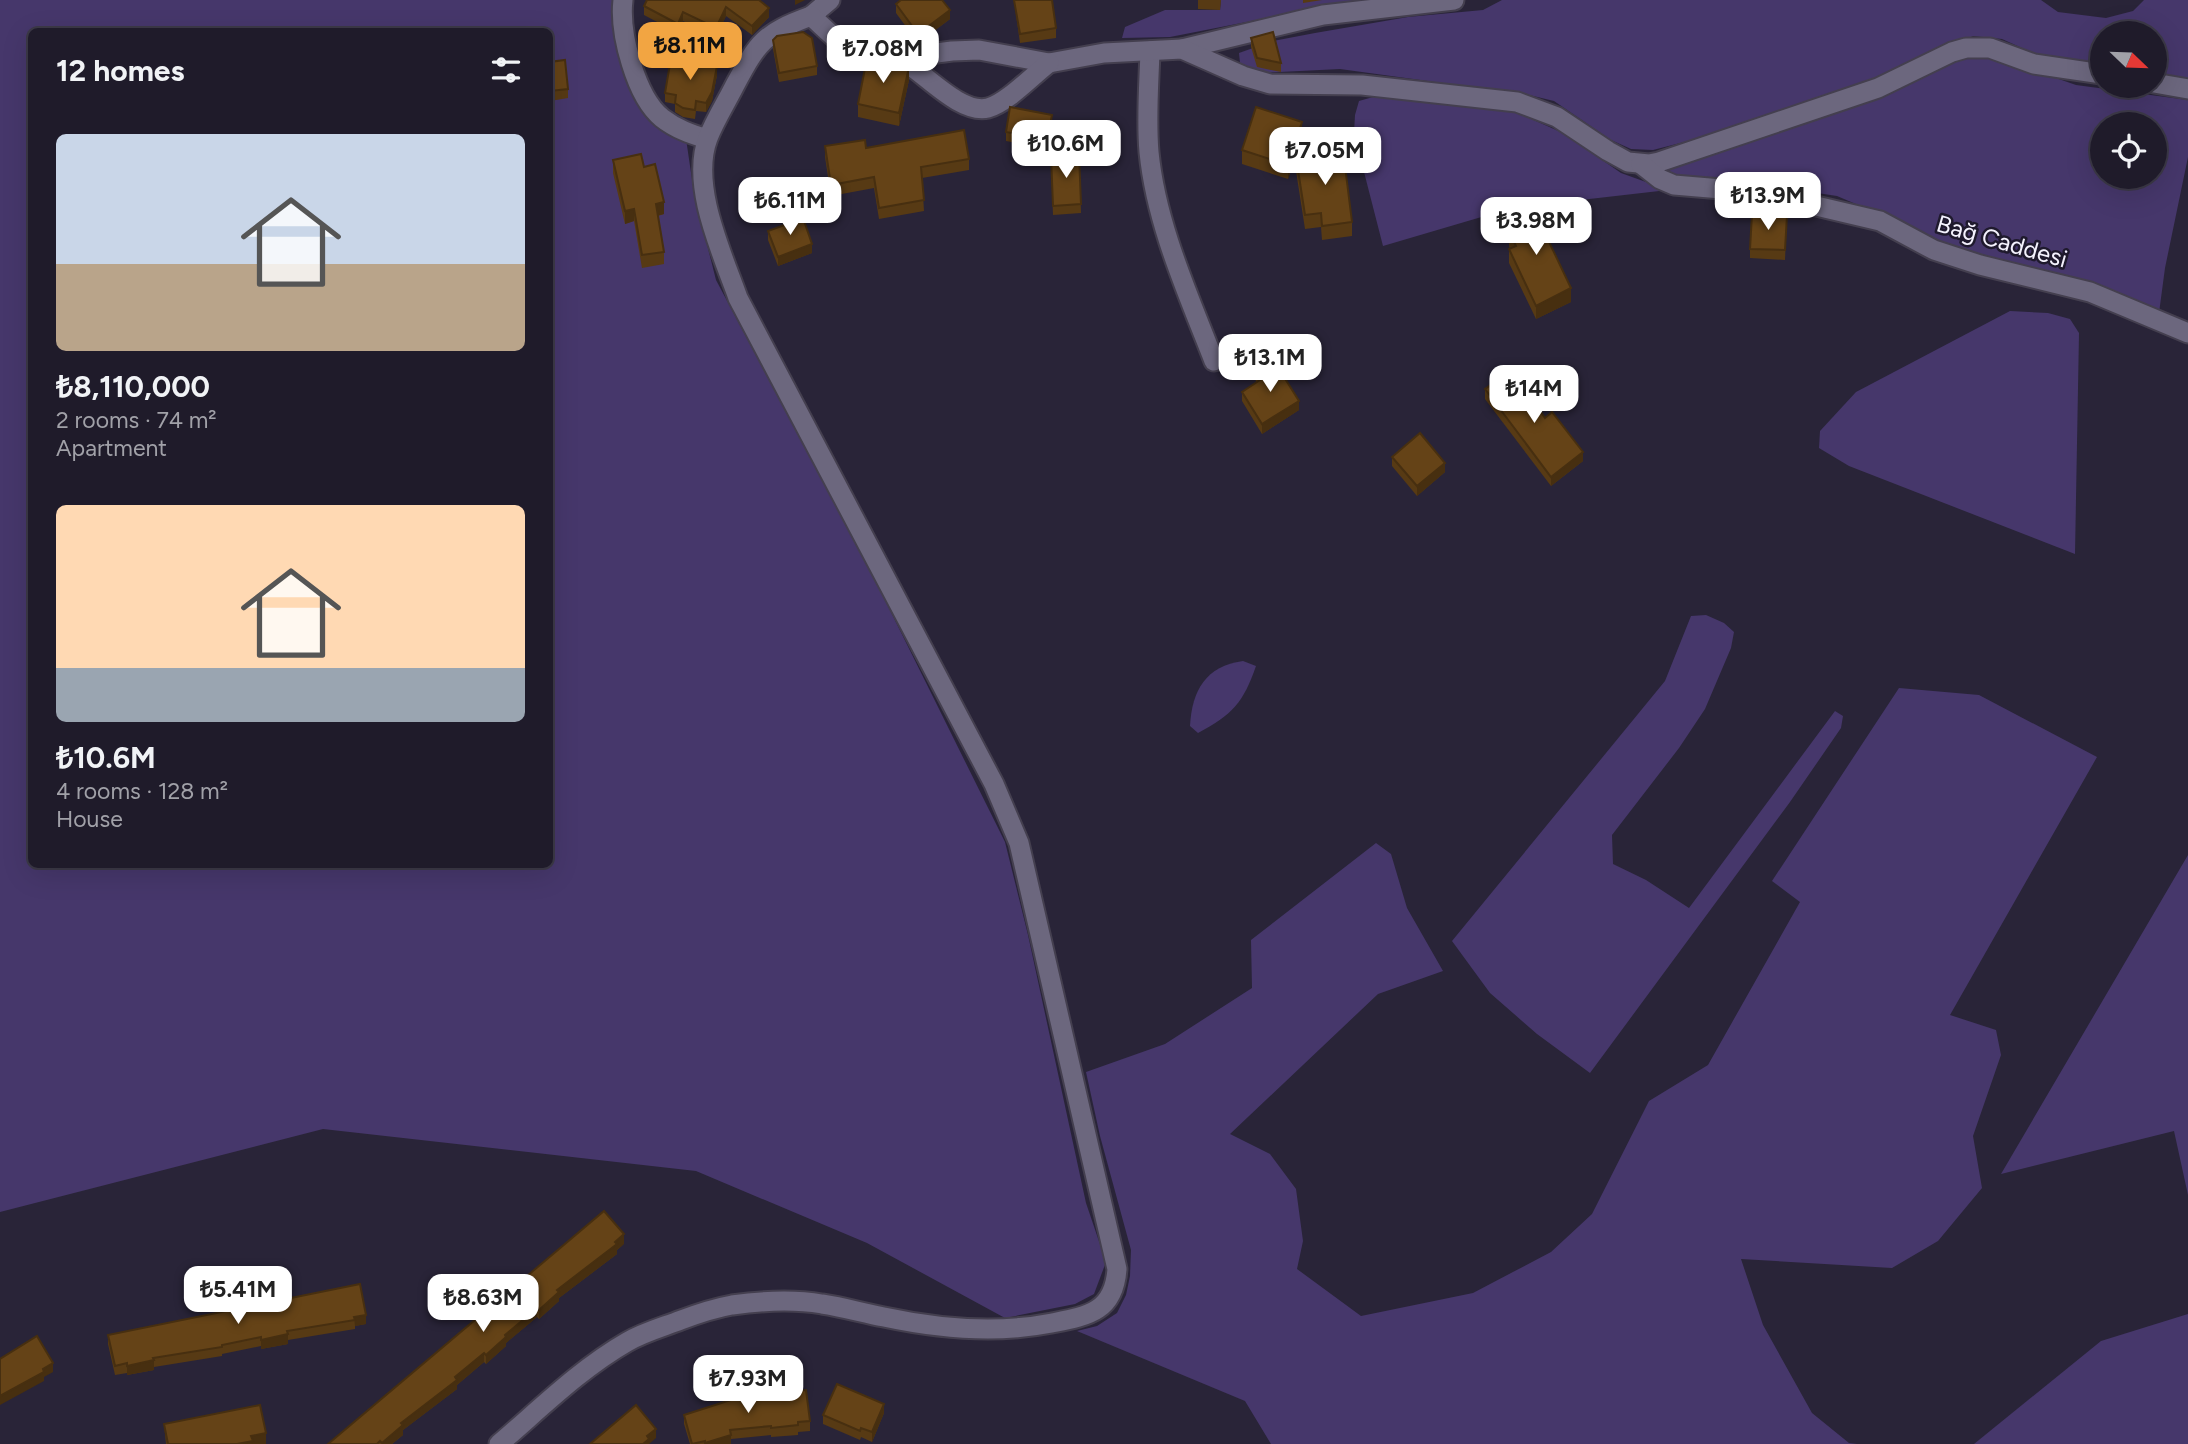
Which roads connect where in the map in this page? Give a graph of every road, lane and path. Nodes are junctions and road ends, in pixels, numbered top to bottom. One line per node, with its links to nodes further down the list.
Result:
1 (623, 0): 12 (street)
2 (830, 0): 4 (street)
3 (1454, 0): 5 (street)
4 (811, 16): 7 (street); 12 (street)
5 (1182, 49): 6 (street); 13 (street, Bağ Caddesi)
6 (1150, 51): 8 (street); 15 (street)
7 (898, 58): 8 (street); 8 (street)
8 (1049, 63)
9 (2090, 73): 13 (street)
10 (2167, 85): 11 (street)
11 (2188, 89)
12 (708, 139): 16 (street)
13 (1641, 164): 14 (street, Bağ Caddesi)
14 (2188, 332)
15 (1214, 361)
16 (499, 1444)

